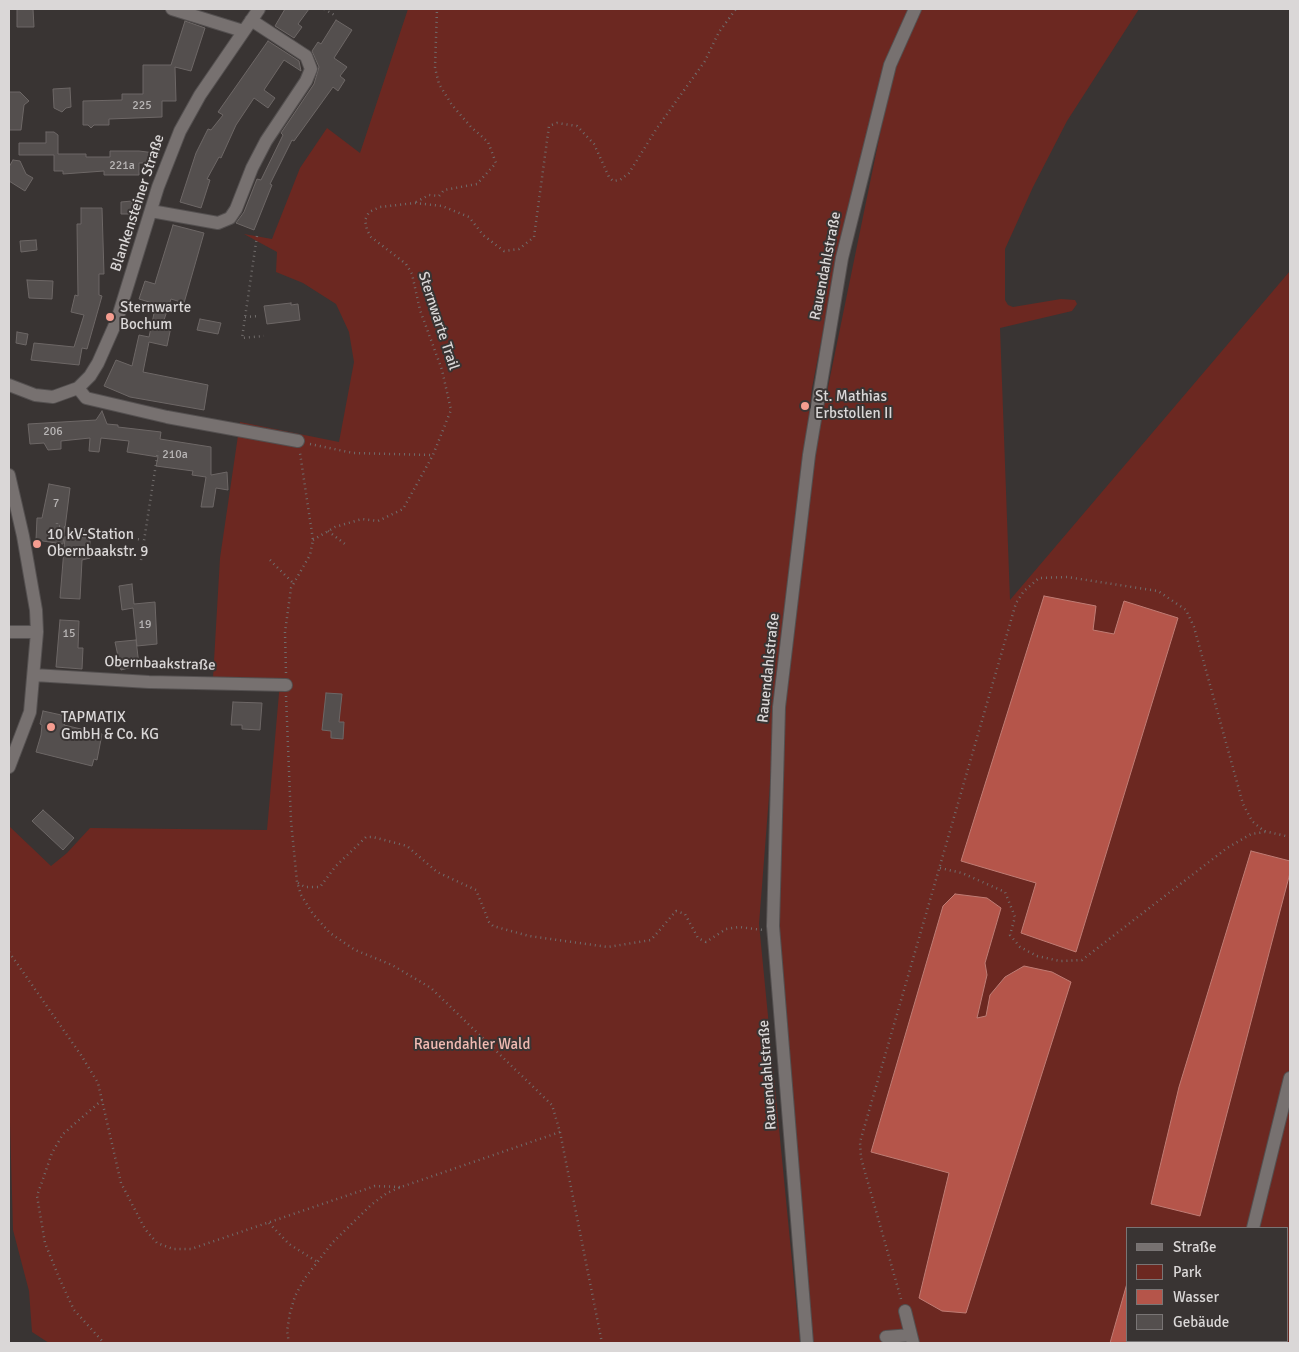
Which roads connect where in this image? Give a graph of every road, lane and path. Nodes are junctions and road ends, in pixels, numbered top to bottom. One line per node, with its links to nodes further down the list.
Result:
1 (172, 9): 9 (street)
2 (259, 9): 8 (street, Blankensteiner Straße)
3 (324, 9): 7 (path)
4 (437, 9): 10 (path)
5 (736, 9): 10 (path, Sternwarte Trail)
6 (914, 9): 39 (street, Rauendahlstraße)
7 (336, 16)
8 (251, 20): 9 (street, Blankensteiner Straße); 11 (street)
9 (243, 31): 11 (street, Blankensteiner Straße)
10 (415, 203): 20 (path, Sternwarte Trail)
11 (151, 211): 17 (street, Blankensteiner Straße)
12 (257, 236): 14 (path)
13 (260, 316): 14 (path)
14 (245, 317): 15 (path)
15 (264, 336)
16 (9, 385): 17 (street)
17 (78, 388): 18 (street)
18 (298, 441): 20 (path); 25 (path)
19 (158, 451): 24 (path)
20 (433, 455): 23 (path, Sternwarte Trail)
21 (9, 475): 31 (street)
22 (57, 523): 24 (path)
23 (328, 531): 25 (path, Sternwarte Trail); 26 (path)
24 (143, 540): 27 (path)
25 (313, 540): 29 (path)
26 (345, 544)
27 (141, 560)
28 (270, 560): 29 (path)
29 (293, 583): 33 (path)
30 (9, 632): 31 (street)
31 (38, 632): 32 (street)
32 (34, 675): 33 (street, Obernbaakstraße); 34 (street)
33 (286, 685): 38 (path)
34 (9, 767)
35 (1268, 832): 36 (path); 37 (path); 37 (path)
36 (1290, 837)
37 (940, 868): 48 (path)
38 (297, 882): 39 (path); 43 (path)
39 (773, 931): 54 (street, Rauendahlstraße)
40 (9, 952): 42 (path)
41 (1290, 1078): 46 (street)
42 (102, 1100): 45 (path); 51 (path)
43 (560, 1132): 44 (path); 53 (path)
44 (401, 1187): 45 (path); 47 (path)
45 (270, 1223): 47 (path)
46 (1253, 1227)
47 (317, 1262): 52 (path)
48 (905, 1311): 50 (street)
49 (886, 1337): 50 (street)
50 (912, 1339)
51 (104, 1343)
52 (289, 1343)
53 (602, 1343)
54 (807, 1343)

